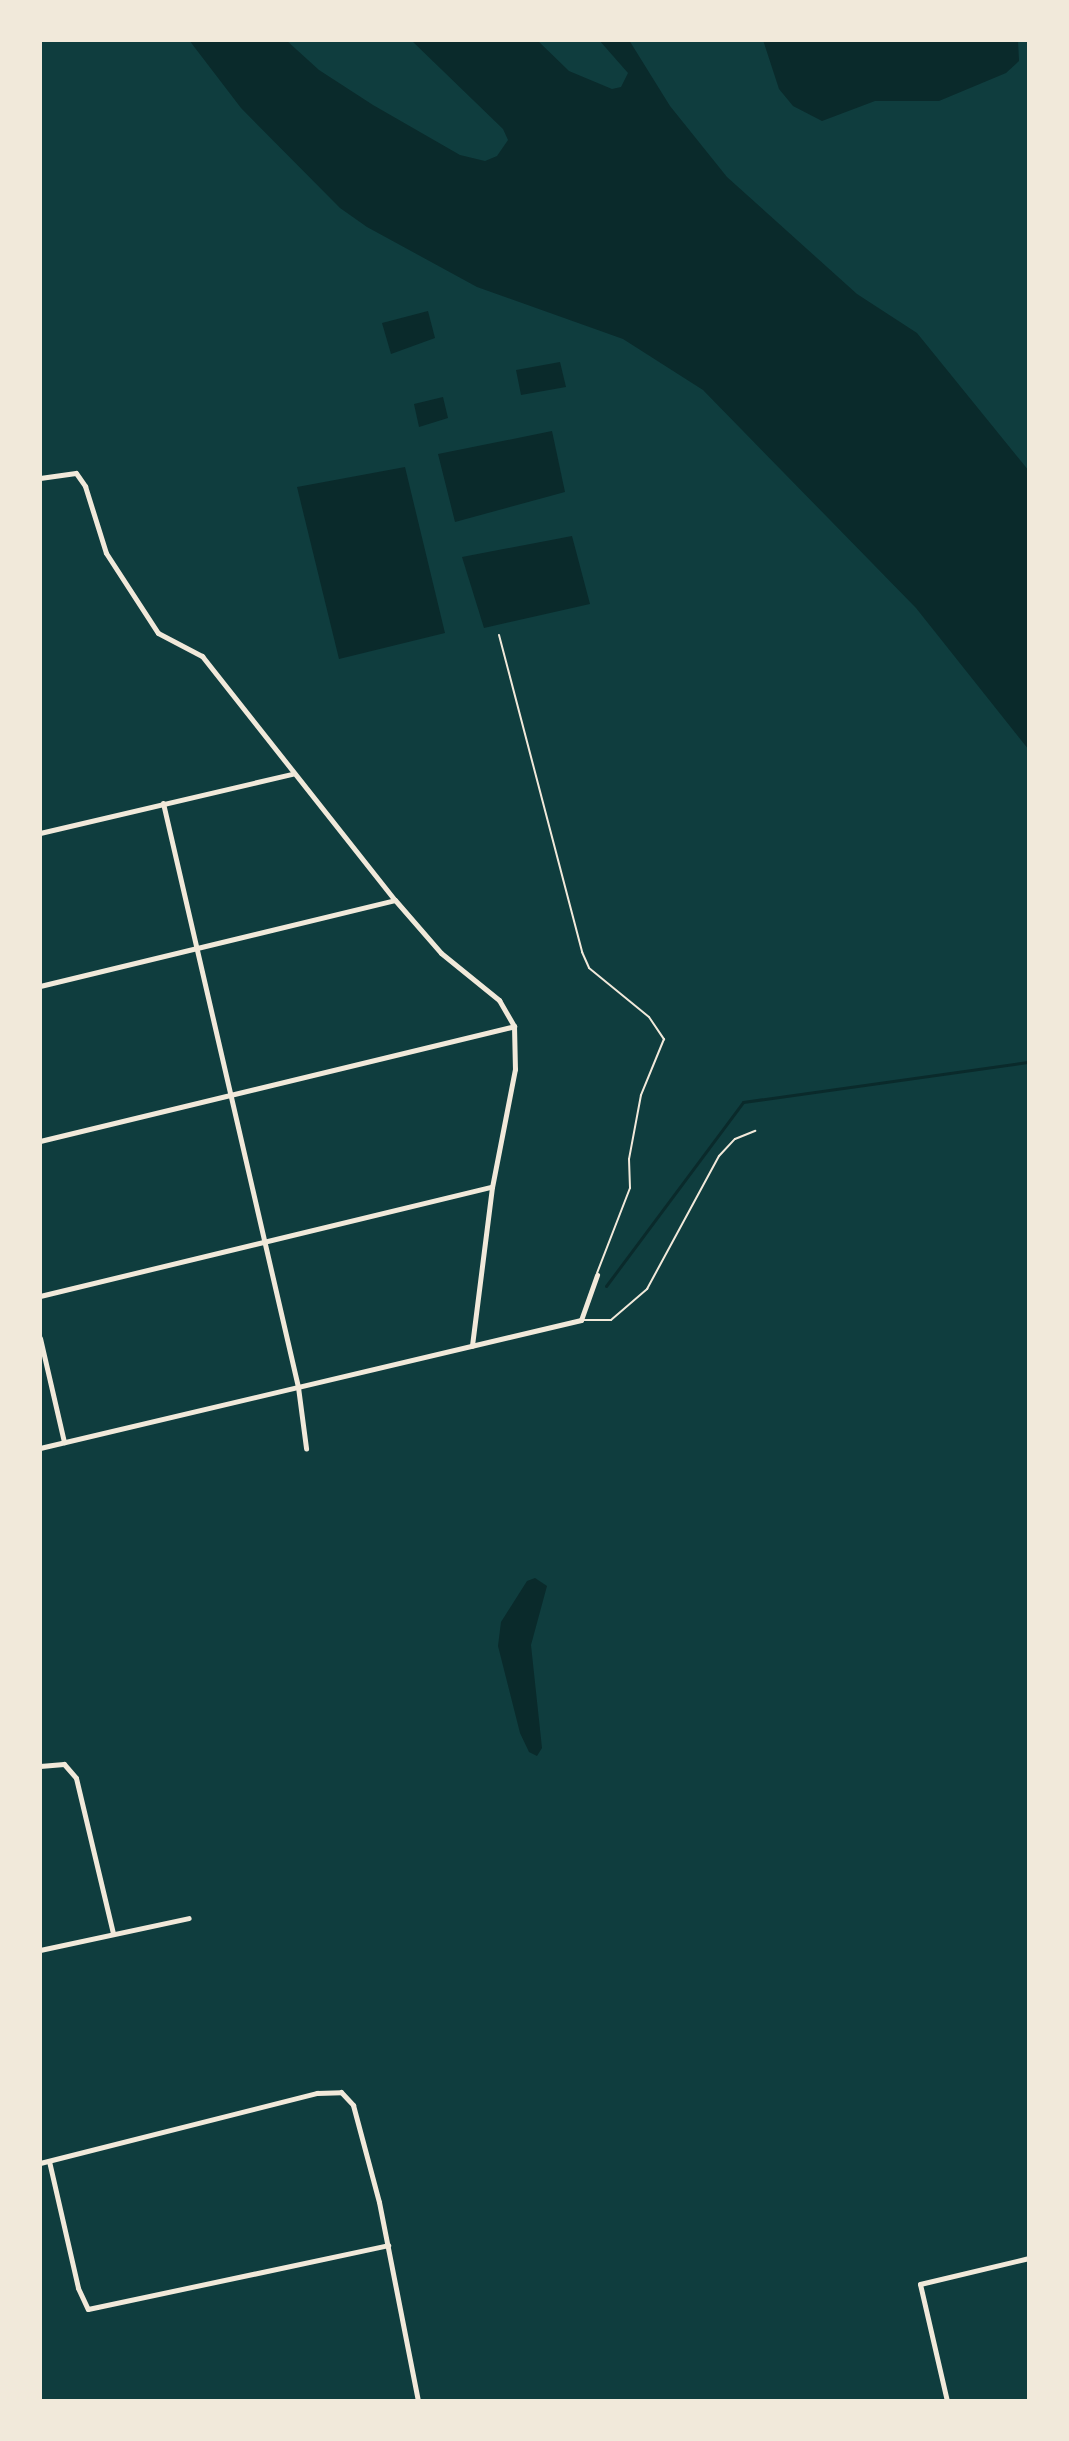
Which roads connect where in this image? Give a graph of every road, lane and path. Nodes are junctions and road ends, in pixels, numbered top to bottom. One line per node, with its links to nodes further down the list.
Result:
1 (40, 478): 3 (street)
2 (499, 635): 15 (lane)
3 (293, 774): 4 (street); 6 (street)
4 (163, 803): 5 (street); 7 (street)
5 (40, 833)
6 (395, 900): 7 (street); 9 (street)
7 (195, 948): 8 (street); 10 (street)
8 (40, 986)
9 (514, 1026): 10 (street); 13 (street)
10 (230, 1095): 12 (street); 14 (street)
11 (755, 1131): 17 (lane)
12 (40, 1141)
13 (492, 1187): 14 (street); 19 (street)
14 (265, 1242): 16 (street); 20 (street)
15 (597, 1275): 17 (street)
16 (40, 1296)
17 (581, 1320): 19 (street)
18 (40, 1338): 21 (street)
19 (472, 1346): 20 (street)
20 (298, 1387): 21 (street); 23 (street)
21 (64, 1442): 22 (street)
22 (40, 1448)
23 (306, 1448)
24 (40, 1766): 26 (street)
25 (189, 1918): 26 (street)
26 (113, 1933): 27 (street)
27 (40, 1950)
28 (49, 2161): 29 (street); 30 (street); 30 (street)
29 (40, 2163)
30 (388, 2245): 32 (street)
31 (1029, 2258): 33 (street)
32 (418, 2401)
33 (947, 2401)

